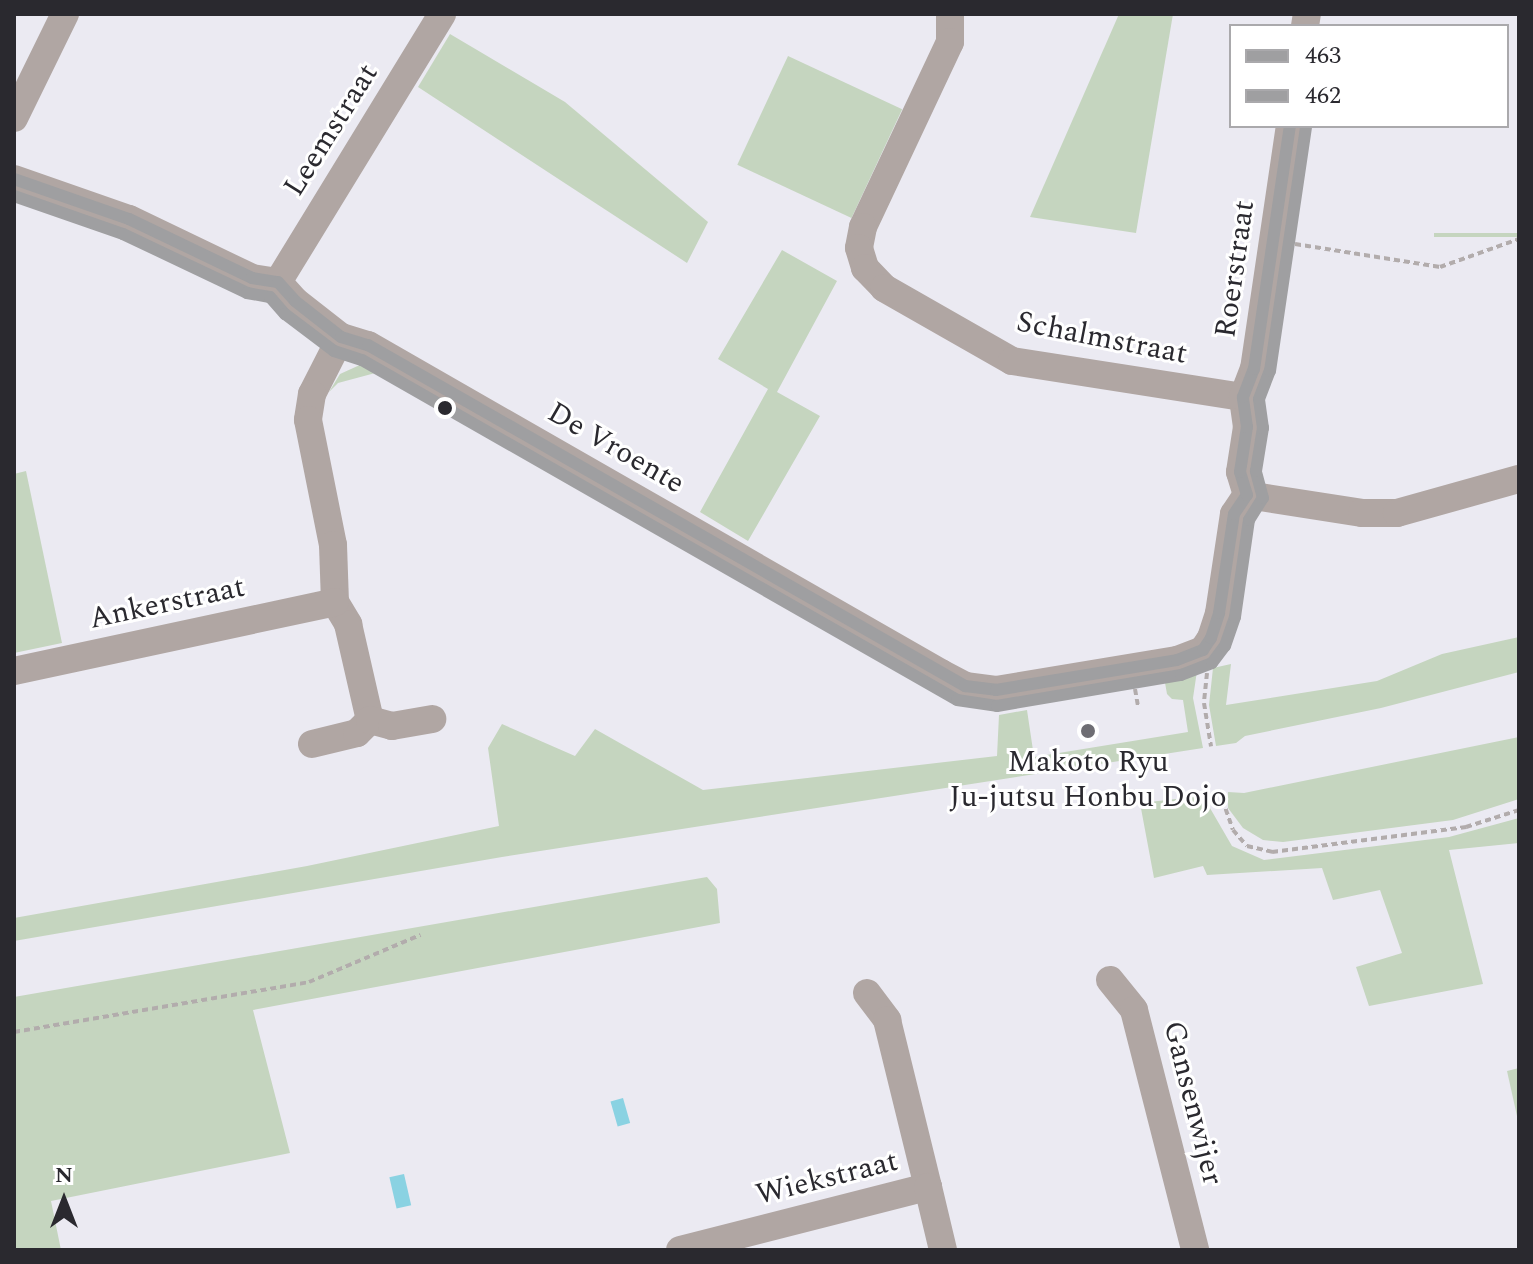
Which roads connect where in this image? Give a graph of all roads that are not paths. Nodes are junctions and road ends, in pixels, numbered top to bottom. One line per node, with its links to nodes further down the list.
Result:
1 (65, 14): 4 (street)
2 (442, 14): 7 (street, Leemstraat)
3 (950, 14): 9 (street, Schalmstraat)
4 (14, 118)
5 (1290, 128): 9 (street, Roerstraat)
6 (14, 179): 7 (street)
7 (278, 282): 8 (street, De Vroente)
8 (341, 337): 11 (street, De Vroente); 12 (street)
9 (1243, 397): 11 (street, Roerstraat)
10 (1519, 479): 11 (street)
11 (1247, 495)
12 (335, 602): 13 (street, Ankerstraat); 15 (street)
13 (14, 671)
14 (432, 719): 15 (street)
15 (370, 720): 16 (street)
16 (312, 744)
17 (1110, 980): 22 (street, Gansenwijer)
18 (867, 993): 19 (street)
19 (928, 1187): 20 (street, Wiekstraat); 21 (street, Wiekstraat)
20 (680, 1250)
21 (943, 1250)
22 (1195, 1250)

